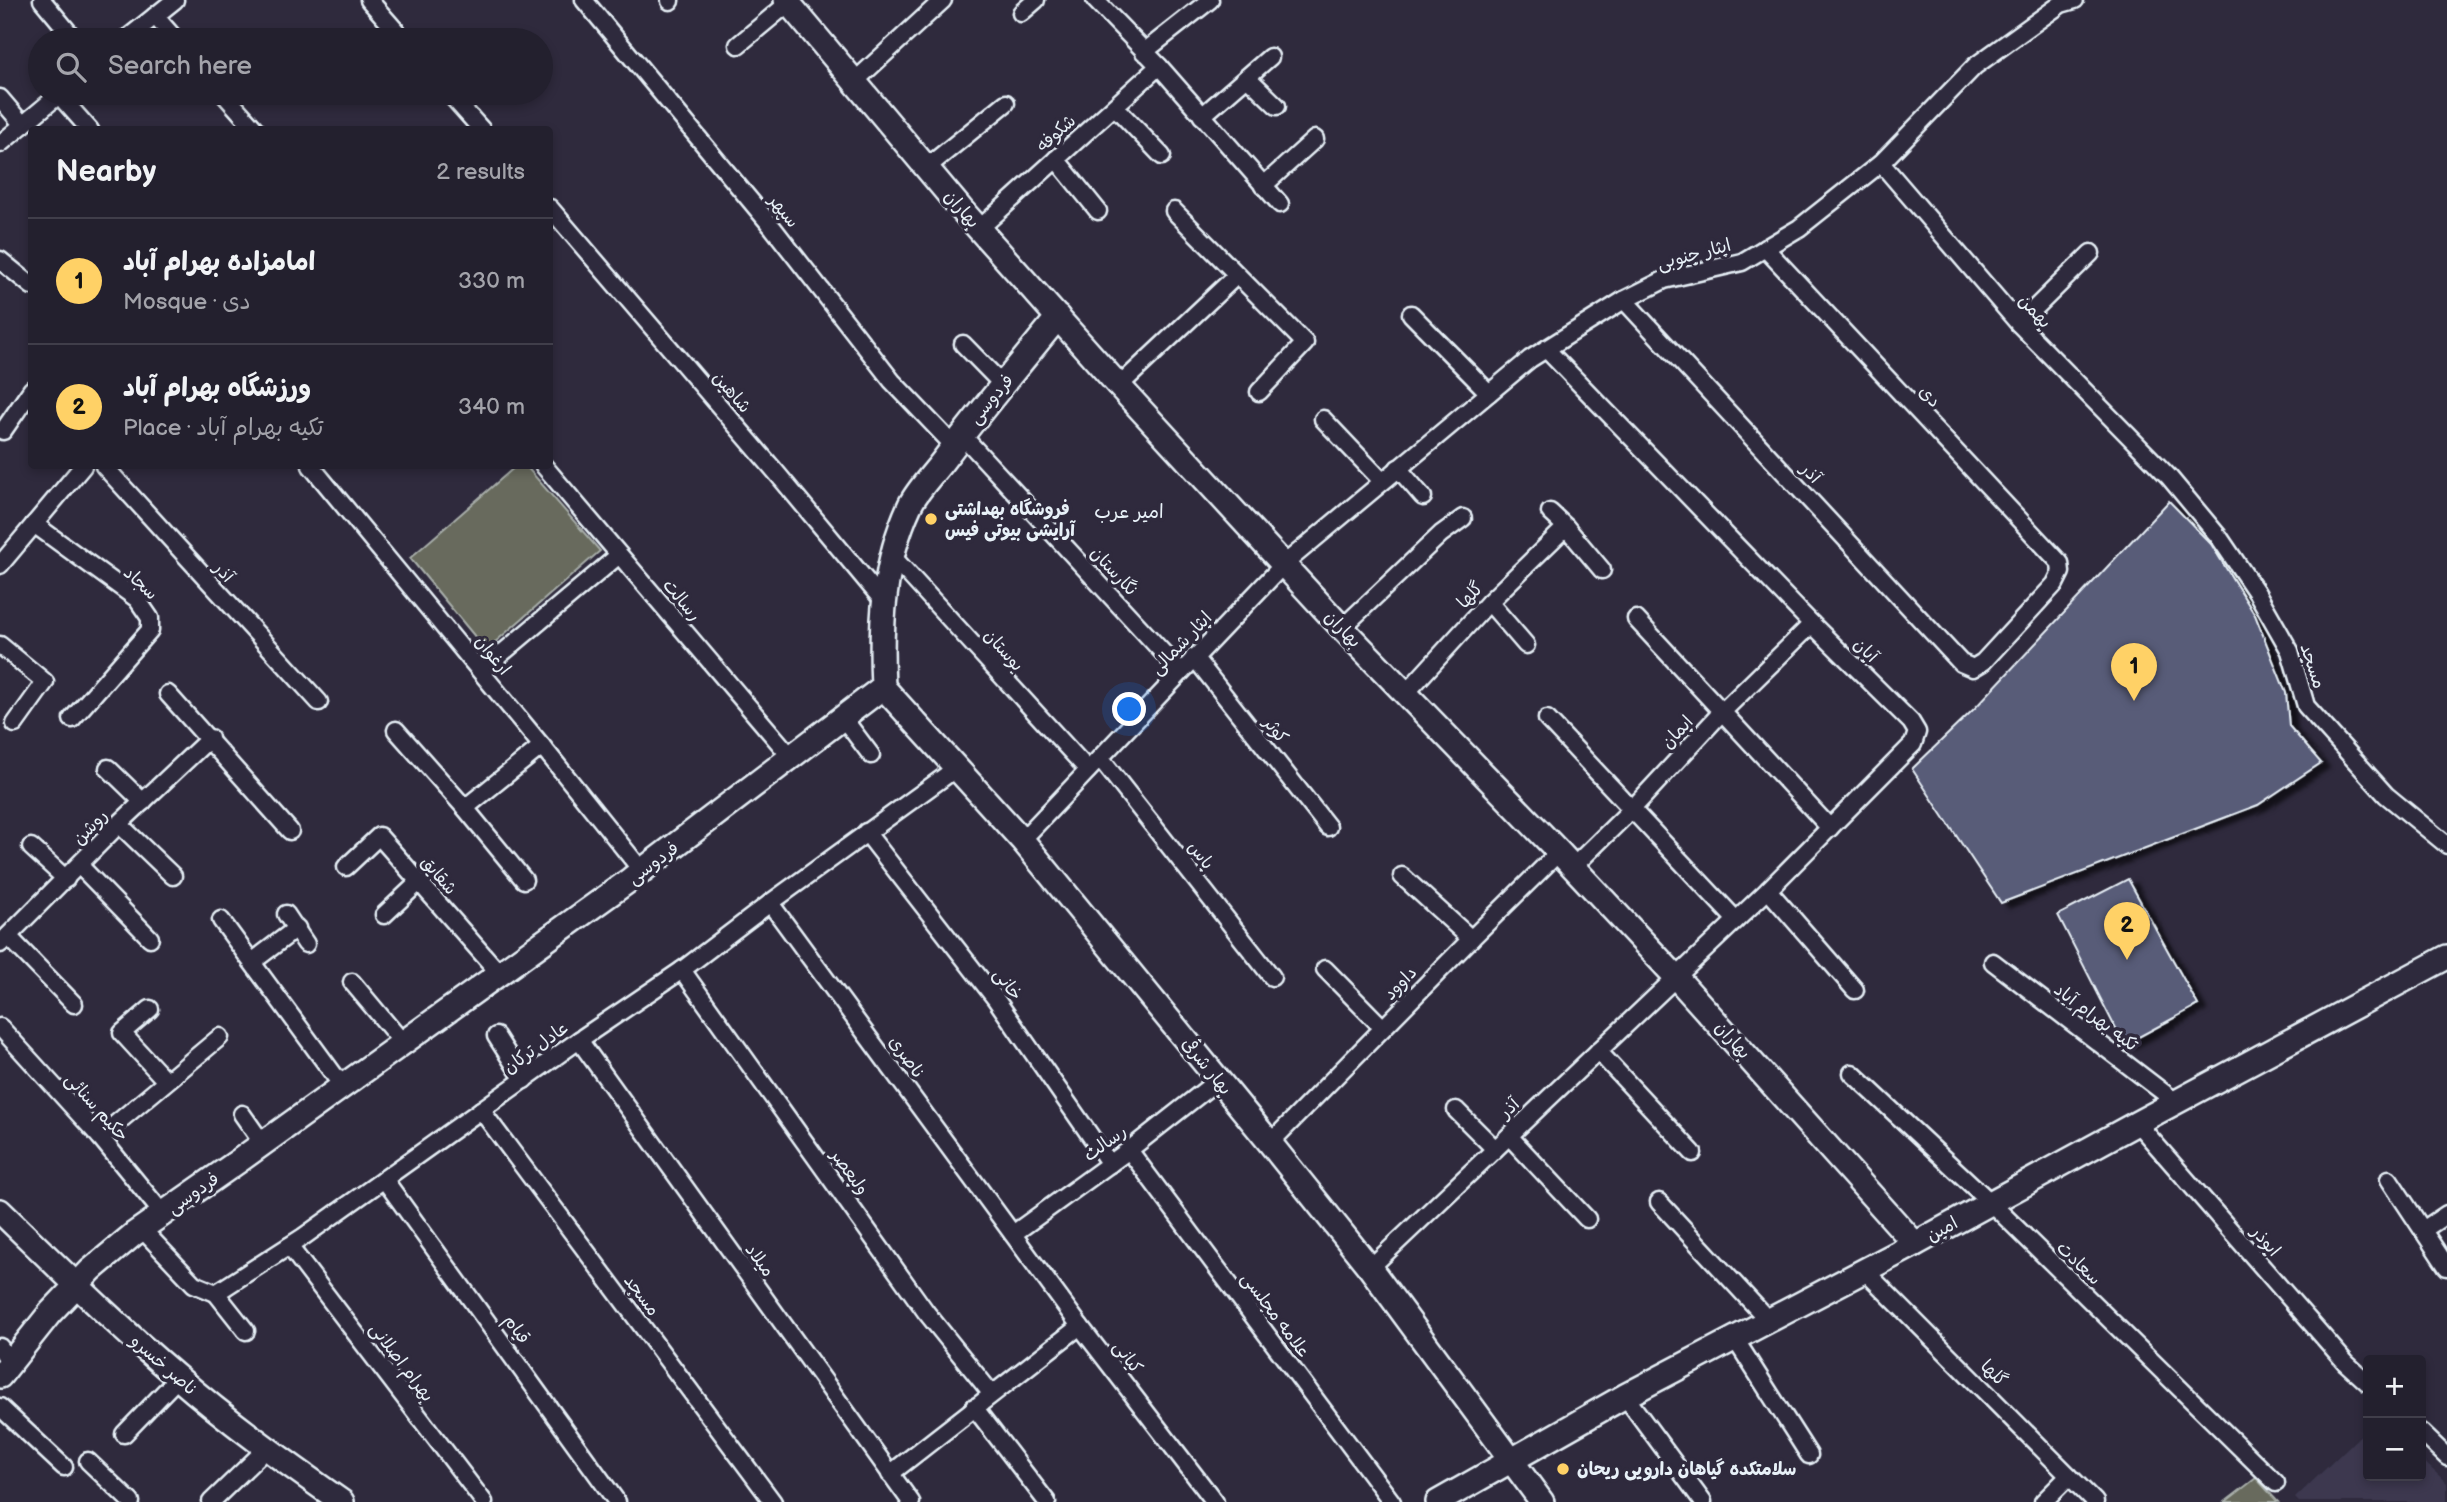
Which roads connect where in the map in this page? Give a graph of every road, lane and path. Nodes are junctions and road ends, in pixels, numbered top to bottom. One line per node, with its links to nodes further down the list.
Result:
1 (42, 0): 13 (street)
2 (175, 0): 12 (street)
3 (369, 0): 16 (street)
4 (583, 0): 66 (street, سپهر)
5 (943, 0): 22 (street)
6 (1036, 0): 11 (street)
7 (1096, 0): 18 (street)
8 (1210, 0): 18 (street)
9 (2075, 0): 40 (street, ایثار جنوبی)
10 (789, 1): 17 (street); 22 (street, بهاران)
11 (1021, 13)
12 (155, 16): 14 (street); 15 (street)
13 (65, 28)
14 (140, 28)
15 (166, 28)
16 (394, 28)
17 (738, 45)
18 (1144, 52): 20 (street)
19 (1270, 57): 21 (street)
20 (1159, 66): 30 (street, شکوفه); 31 (street)
21 (1247, 77): 29 (street); 31 (street)
22 (854, 82): 41 (street, بهاران)
23 (0, 98): 32 (street)
24 (1006, 103): 41 (street)
25 (47, 105): 32 (street)
26 (69, 105): 33 (street)
27 (234, 105): 34 (street)
28 (460, 105): 35 (street)
29 (1277, 106)
30 (1115, 107): 38 (street); 39 (street, شکوفه)
31 (1202, 116): 42 (street)
32 (23, 125): 37 (street)
33 (87, 126)
34 (252, 126)
35 (478, 126)
36 (1315, 139): 42 (street)
37 (0, 144)
38 (1162, 156)
39 (1056, 159): 44 (street); 47 (street, شکوفه)
40 (1881, 163): 48 (street, ایثار جنوبی); 56 (street, بهمن)
41 (926, 168): 47 (street, بهاران)
42 (1263, 186): 43 (street)
43 (1280, 204)
44 (1098, 211)
45 (1174, 211): 51 (street)
46 (553, 212): 84 (street, شاهین)
47 (979, 229): 55 (street, بهاران)
48 (1765, 248): 53 (street, ایثار جنوبی); 92 (street, دی)
49 (2091, 253): 56 (street)
50 (2, 266): 52 (street)
51 (1237, 275): 60 (street); 61 (street)
52 (28, 283)
53 (1624, 300): 58 (street, ایثار جنوبی); 92 (street, آذر)
54 (1410, 314): 62 (street)
55 (1058, 317): 59 (street, فردوسی); 60 (street, بهاران)
56 (2018, 324): 72 (street, بهمن)
57 (963, 344): 59 (street)
58 (1546, 349): 62 (street, ایثار جنوبی); 87 (street, آبان)
59 (1003, 386): 66 (street, فردوسی)
60 (1119, 386): 82 (street, بهاران)
61 (1259, 392)
62 (1489, 393): 67 (street, ایثار جنوبی)
63 (28, 395): 65 (street)
64 (1323, 419): 73 (street)
65 (3, 431)
66 (958, 440): 80 (street, فردوسی); 94 (street, نگارستان)
67 (1398, 468): 73 (street, ایثار جنوبی); 74 (street)
68 (80, 469): 77 (street)
69 (106, 469): 98 (street, آذر)
70 (313, 469): 93 (street, ارغوان)
71 (547, 469): 79 (street, رسالت)
72 (2169, 477): 121 (street, مسجد)
73 (1382, 481): 82 (street, ایثار جنوبی)
74 (1423, 497)
75 (1550, 512): 78 (street)
76 (1463, 518): 88 (street)
77 (34, 524): 81 (street); 100 (street, سجاد)
78 (1566, 527): 83 (street); 85 (street, گلها)
79 (619, 555): 93 (street); 108 (street, رسالت)
80 (892, 556): 84 (street, فردوسی); 109 (street, بوستان)
81 (0, 565)
82 (1283, 565): 88 (street, بهاران); 91 (street, ایثار شمالی)
83 (1601, 570)
84 (884, 602): 95 (street, فردوسی)
85 (1489, 602): 90 (street); 97 (street, گلها)
86 (1636, 619): 99 (street)
87 (1812, 624): 99 (street, ایمان); 117 (street, آبان)
88 (1342, 628): 97 (street, بهاران)
89 (0, 645): 103 (street)
90 (1526, 645)
91 (1194, 657): 94 (street, ایثار شمالی); 116 (street, کوثر)
92 (1973, 668)
93 (481, 671): 106 (street, ارغوان)
94 (1180, 671): 109 (street, ایثار شمالی)
95 (883, 687): 101 (street, فردوسی); 111 (street, بهار شرقی)
96 (168, 694): 105 (street)
97 (1406, 694): 123 (street, بهاران)
98 (318, 702)
99 (1721, 713): 114 (street, ایمان); 117 (street)
100 (72, 719)
101 (844, 719): 107 (street); 108 (street, فردوسی)
102 (1547, 719): 114 (street)
103 (15, 724)
104 (396, 730): 113 (street)
105 (209, 738): 112 (street, روشن); 118 (street)
106 (542, 746): 113 (street); 126 (street, ارغوان)
107 (871, 754)
108 (792, 758): 126 (street, فردوسی)
109 (1094, 764): 120 (street, ایثار شمالی); 149 (street, یاس)
110 (108, 768): 112 (street)
111 (955, 769): 119 (street, عادل ترکان); 120 (street, بهار شرقی)
112 (143, 802): 115 (street, روشن)
113 (465, 808): 130 (street)
114 (1632, 809): 123 (street, ایمان); 137 (street)
115 (119, 824): 124 (street, روشن); 127 (street)
116 (1328, 827)
117 (1830, 828): 132 (street, آبان)
118 (290, 831)
119 (866, 832): 133 (street, عادل ترکان); 179 (street, خانی)
120 (1022, 840): 164 (street, بهار شرقی)
121 (2447, 845)
122 (30, 847): 129 (street)
123 (1566, 860): 140 (street, داوود); 150 (street, بهاران)
124 (79, 865): 129 (street, روشن); 139 (street)
125 (345, 866): 131 (street, شقایق)
126 (642, 872): 148 (street, فردوسی)
127 (173, 876)
128 (1402, 876): 140 (street)
129 (66, 879): 141 (street, روشن)
130 (524, 880)
131 (419, 882): 135 (street); 148 (street, شقایق)
132 (1768, 890): 137 (street, آبان); 152 (street)
133 (770, 903): 147 (street, عادل ترکان); 190 (street, ناصری)
134 (286, 914): 138 (street)
135 (384, 915)
136 (222, 920): 144 (street)
137 (1737, 920): 150 (street, آبان)
138 (296, 928): 142 (street); 144 (street)
139 (150, 938)
140 (1471, 939): 156 (street, داوود)
141 (4, 940): 153 (street)
142 (306, 944)
143 (2447, 957): 167 (street, امین)
144 (253, 962): 166 (street)
145 (1993, 962): 167 (street, تکیه بهرام آباد)
146 (1325, 969): 156 (street)
147 (682, 970): 159 (street, عادل ترکان); 205 (street, ولیعصر)
148 (500, 974): 160 (street, فردوسی)
149 (1272, 977)
150 (1676, 977): 161 (street, آذر); 191 (street, بهاران)
151 (352, 982): 160 (street)
152 (1855, 990)
153 (74, 1004)
154 (150, 1009): 165 (street)
155 (0, 1027): 173 (street, حکیم سنائی)
156 (1383, 1028): 174 (street, داوود)
157 (496, 1036): 163 (street)
158 (220, 1037): 165 (street)
159 (579, 1040): 163 (street, عادل ترکان); 217 (street, میلاد)
160 (403, 1043): 166 (street, فردوسی)
161 (1598, 1051): 172 (street, آذر); 178 (street)
162 (1852, 1073): 183 (street, سعادت)
163 (524, 1080): 168 (street, عادل ترکان)
164 (1218, 1080): 174 (street, بهار شرقی); 177 (street, رسالت)
165 (166, 1081): 173 (street)
166 (343, 1087): 175 (street, فردوسی)
167 (2176, 1102): 171 (street, امین)
168 (481, 1110): 180 (street, عادل ترکان); 225 (street, مسجد)
169 (1456, 1111): 176 (street)
170 (242, 1114): 175 (street)
171 (2137, 1123): 183 (street, امین); 204 (street, ابوذر)
172 (1509, 1136): 176 (street, آذر); 187 (street)
173 (100, 1137): 185 (street, حکیم سنائی)
174 (1270, 1143): 194 (street, بهار شرقی)
175 (263, 1144): 185 (street, فردوسی)
176 (1495, 1149): 194 (street, آذر)
177 (1129, 1150): 179 (street, رسالت); 229 (street, علامه مجلسی)
178 (1693, 1153)
179 (1110, 1164): 190 (street, رسالت)
180 (384, 1179): 192 (street, عادل ترکان); 224 (street, قیام)
181 (2389, 1180): 189 (street)
182 (1659, 1202): 198 (street)
183 (1990, 1202): 191 (street, امین); 219 (street, سعادت)
184 (0, 1211): 196 (street, ناصر خسرو)
185 (163, 1214): 188 (street, فردوسی)
186 (2447, 1214): 189 (street)
187 (1587, 1219)
188 (142, 1229): 196 (street, فردوسی); 197 (street)
189 (2423, 1230): 193 (street)
190 (1013, 1234): 199 (street, کیانی)
191 (1915, 1244): 195 (street, امین)
192 (289, 1246): 197 (street, عادل ترکان); 223 (street, بهرام اصلانی)
193 (2447, 1267)
194 (1370, 1268): 214 (street, بهار شرقی)
195 (1865, 1271): 198 (street, امین); 218 (street, گلها)
196 (77, 1284): 202 (street, فردوسی); 203 (street, ناصر خسرو)
197 (216, 1293): 200 (street)
198 (1770, 1322): 201 (street, امین)
199 (1080, 1326): 205 (street); 228 (street, کیانی)
200 (246, 1331)
201 (1735, 1339): 206 (street, امین); 212 (street)
202 (3, 1362)
203 (178, 1378): 209 (street); 211 (street, ناصر خسرو)
204 (2363, 1378)
205 (991, 1393): 208 (street)
206 (1625, 1396): 214 (street, امین); 232 (street)
207 (0, 1407): 216 (street)
208 (974, 1407): 217 (street); 227 (street)
209 (124, 1434)
210 (2426, 1437): 213 (street)
211 (266, 1449): 221 (street); 222 (street, ناصر خسرو)
212 (1809, 1455)
213 (2447, 1457)
214 (1513, 1460): 230 (street, امین); 231 (street, بهار شرقی)
215 (88, 1461): 220 (street)
216 (64, 1467)
217 (890, 1474): 226 (street, میلاد)
218 (2069, 1476): 233 (street); 234 (street, گلها)
219 (2276, 1483)
220 (131, 1502)
221 (211, 1502)
222 (342, 1502)
223 (484, 1502)
224 (618, 1502)
225 (773, 1502)
226 (911, 1502)
227 (1047, 1502)
228 (1215, 1502)
229 (1392, 1502)
230 (1438, 1502)
231 (1542, 1502)
232 (1703, 1502)
233 (2043, 1502)
234 (2095, 1502)

